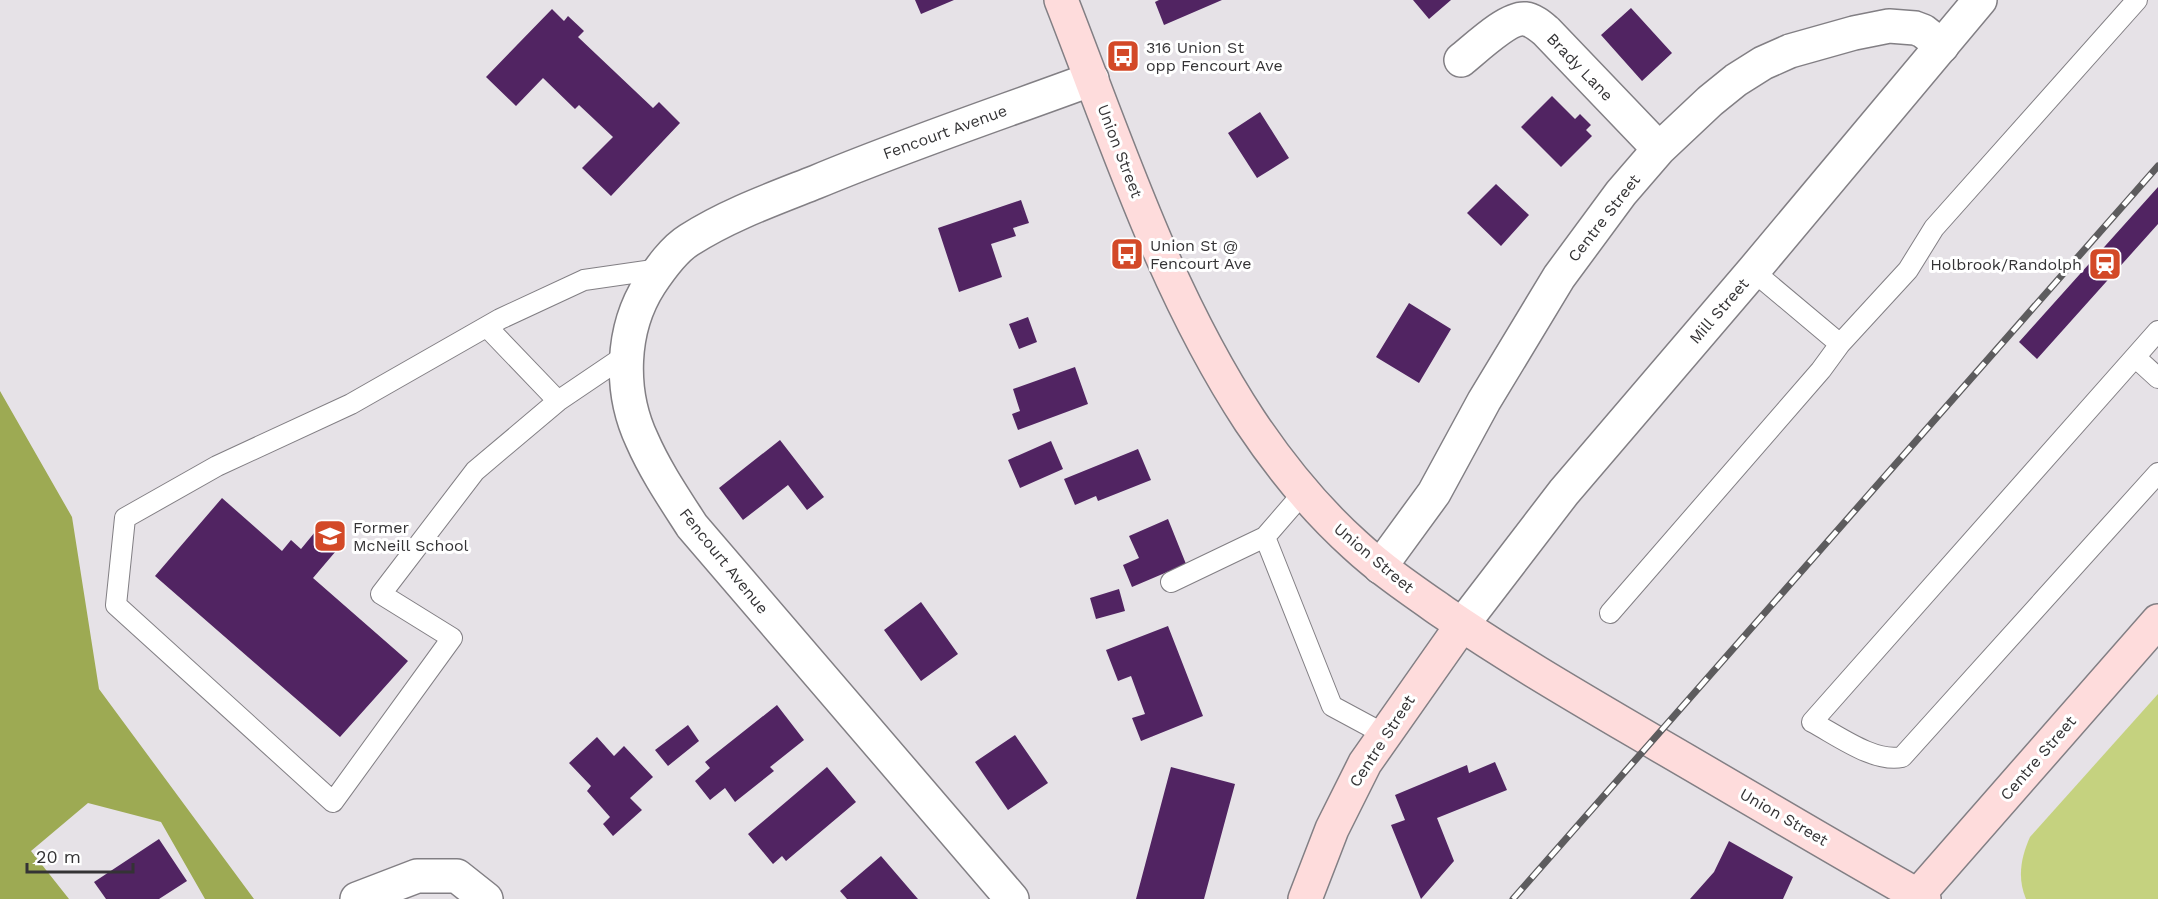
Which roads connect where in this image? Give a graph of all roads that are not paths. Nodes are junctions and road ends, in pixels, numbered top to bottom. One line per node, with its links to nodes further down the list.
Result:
1 (1061, 0): 6 (main road, Union Street)
2 (1980, 0): 4 (street, Mill Street)
3 (2137, 0): 12 (lane)
4 (1942, 46): 7 (street, Centre Street); 9 (street, Mill Street)
5 (1461, 60): 7 (street, Brady Lane)
6 (1092, 79): 8 (street, Fencourt Avenue); 18 (main road, Union Street)
7 (1659, 149): 20 (street, Centre Street)
8 (660, 269): 10 (lane); 13 (street, Fencourt Avenue)
9 (1754, 271): 12 (lane); 24 (street, Mill Street)
10 (487, 327): 16 (lane); 16 (lane)
11 (2158, 331): 14 (lane)
12 (1840, 344): 22 (lane)
13 (626, 356): 16 (lane); 29 (street, Fencourt Avenue)
14 (2135, 357): 15 (lane); 17 (lane)
15 (2158, 378)
16 (558, 401)
17 (2158, 473)
18 (1304, 492): 19 (lane); 20 (main road, Union Street)
19 (1265, 537): 21 (lane); 25 (lane)
20 (1380, 567): 24 (main road, Union Street)
21 (1171, 582)
22 (1610, 613)
23 (2158, 621): 26 (main road, Centre Street)
24 (1462, 625): 25 (main road, Centre Street); 26 (main road, Union Street)
25 (1384, 734): 30 (main road, Centre Street)
26 (1918, 898)
27 (357, 899): 28 (street)
28 (486, 899)
29 (1012, 899)
30 (1305, 899)

